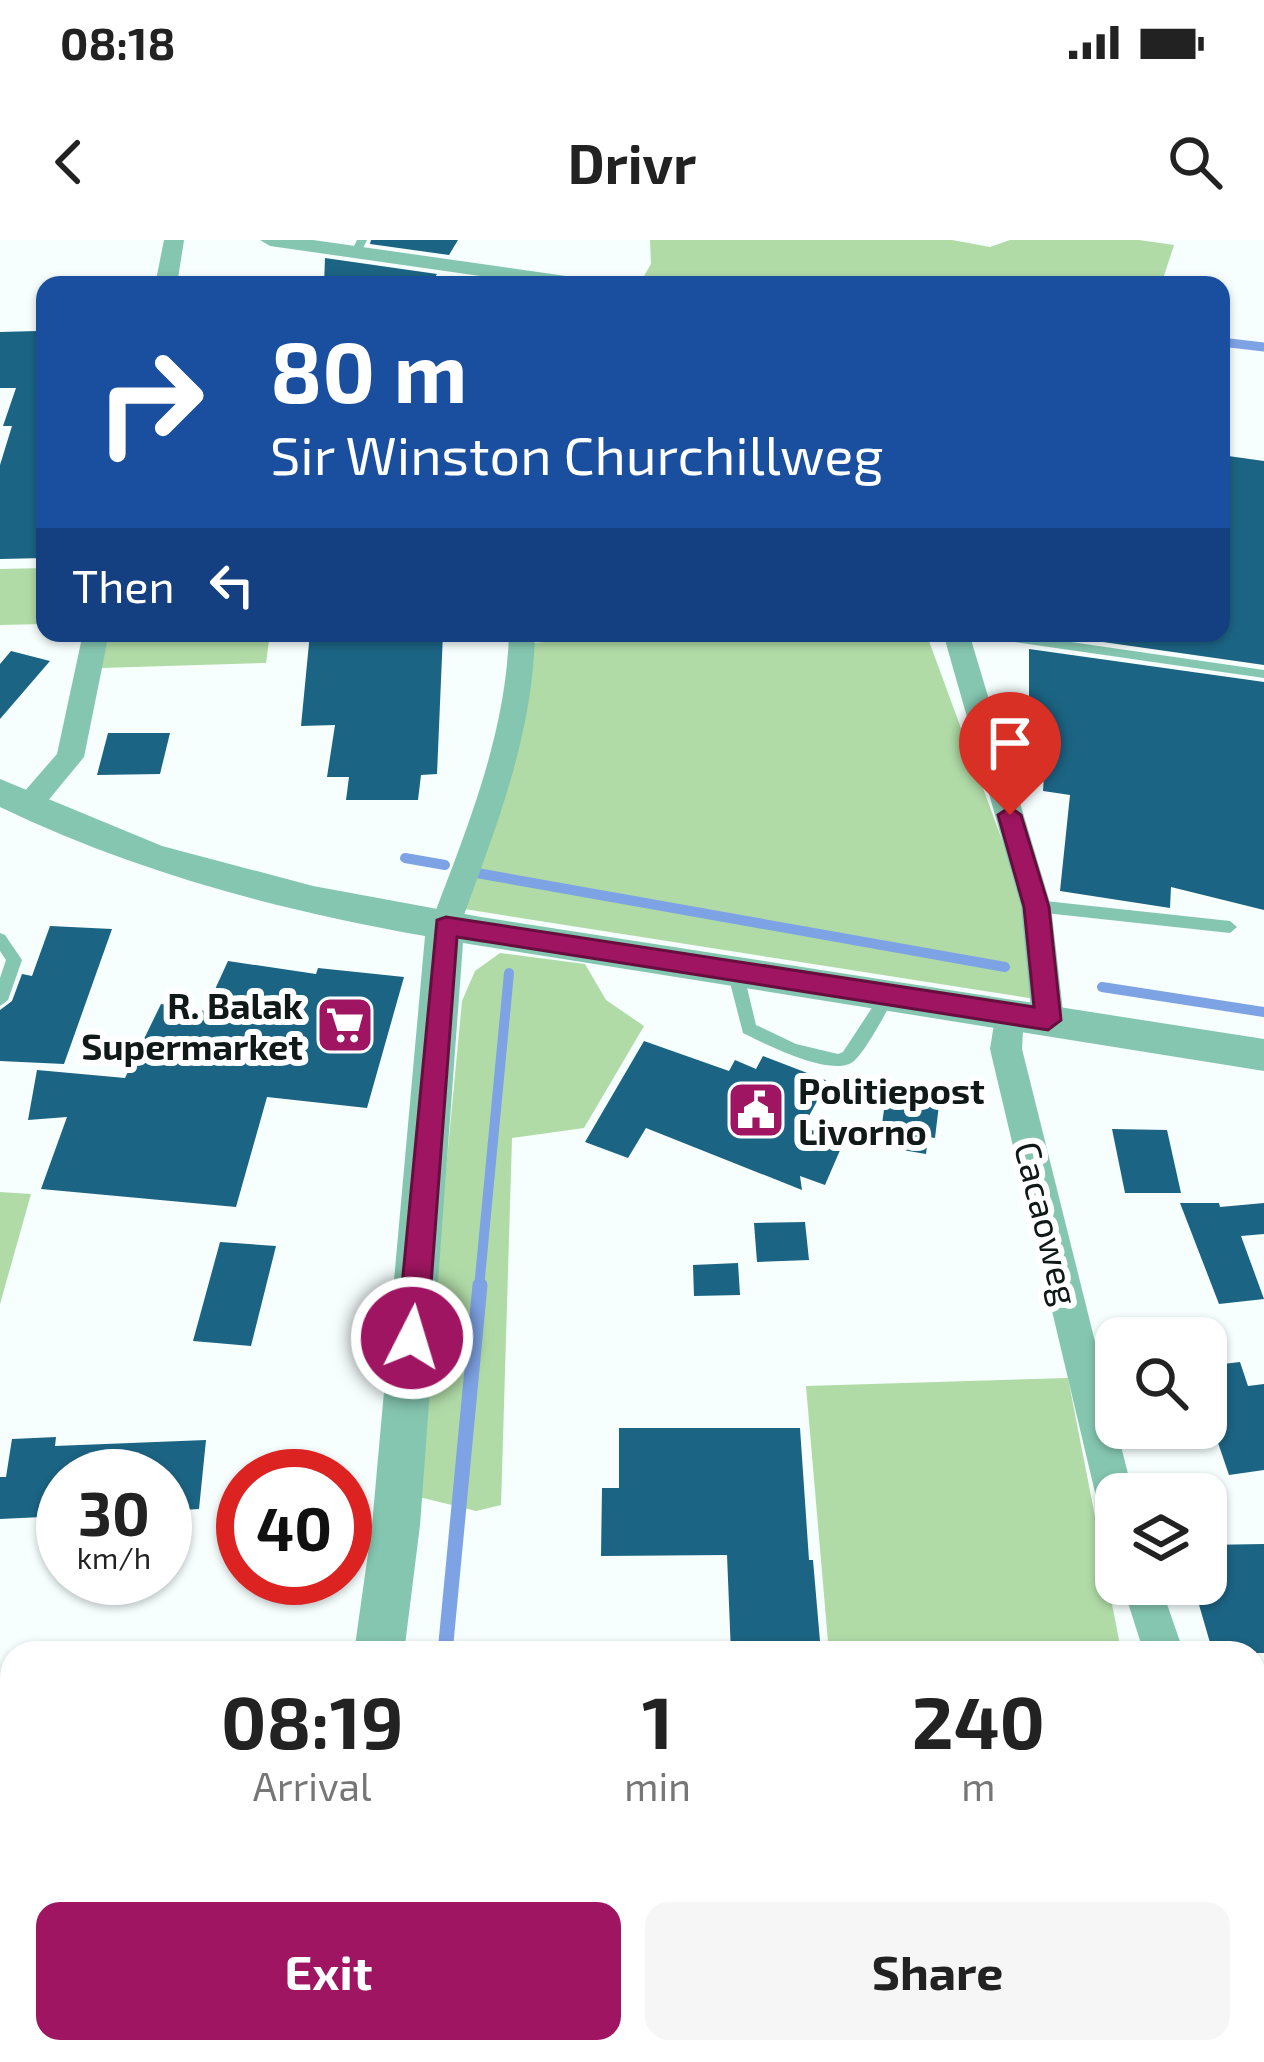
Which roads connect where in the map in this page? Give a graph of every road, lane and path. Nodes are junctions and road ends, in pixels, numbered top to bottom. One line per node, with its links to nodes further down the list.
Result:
1 (175, 240): 4 (street)
2 (270, 240): 3 (street)
3 (359, 246): 5 (street)
4 (168, 276)
5 (469, 276)
6 (94, 642): 11 (street)
7 (521, 642): 13 (street)
8 (959, 642): 12 (street)
9 (1042, 642): 10 (lane)
10 (1264, 674)
11 (14, 799): 13 (street)
12 (1036, 907): 14 (lane); 20 (street)
13 (446, 926): 16 (street); 24 (street)
14 (1231, 927)
15 (0, 939): 18 (lane)
16 (735, 971): 17 (street); 17 (lane)
17 (888, 995): 19 (street)
18 (0, 1000)
19 (1009, 1014): 20 (street); 22 (street, Cacaoweg)
20 (1048, 1020): 21 (street)
21 (1264, 1055)
22 (1109, 1473)
23 (1148, 1605): 25 (street)
24 (382, 1641)
25 (1159, 1641)

